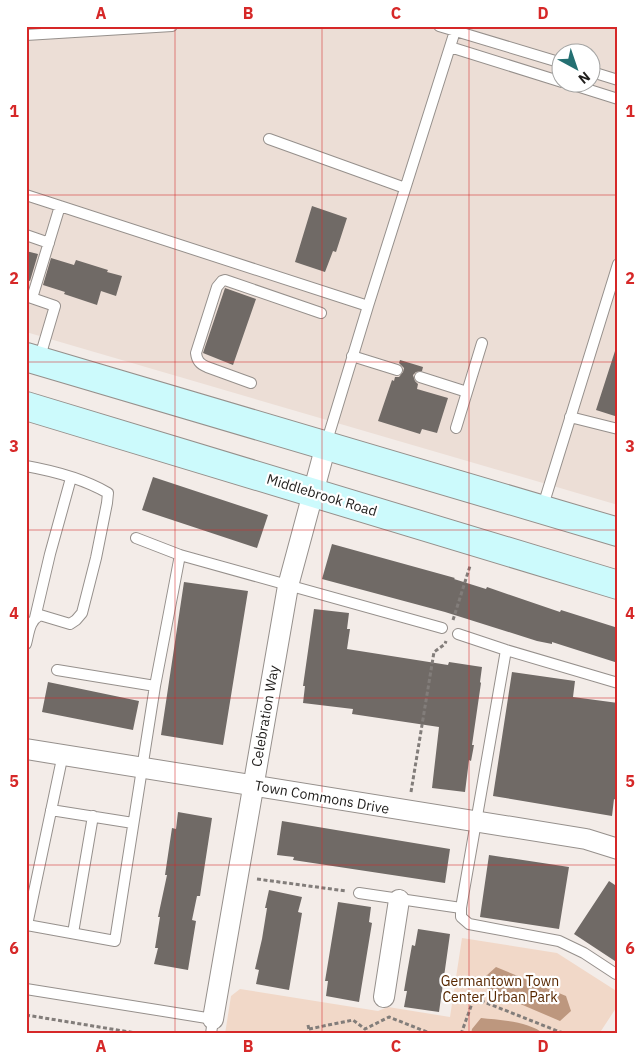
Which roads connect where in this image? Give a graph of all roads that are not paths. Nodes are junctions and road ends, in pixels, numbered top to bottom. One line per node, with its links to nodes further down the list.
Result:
1 (172, 26): 4 (lane)
2 (438, 26): 3 (lane)
3 (455, 31): 5 (lane); 6 (lane)
4 (26, 36)
5 (450, 46): 8 (lane); 13 (lane)
6 (552, 60)
7 (602, 75): 9 (lane)
8 (552, 78)
9 (618, 80)
10 (595, 92): 11 (lane)
11 (618, 99)
12 (268, 139): 13 (lane)
13 (405, 188): 20 (lane)
14 (26, 195): 15 (lane)
15 (60, 206): 17 (lane); 20 (lane)
16 (26, 235): 17 (lane)
17 (49, 243): 19 (lane)
18 (618, 264): 30 (lane)
19 (29, 297): 24 (lane)
20 (368, 306): 23 (lane)
21 (321, 313): 27 (lane)
22 (482, 343): 28 (lane)
23 (352, 356): 25 (lane); 33 (lane)
24 (33, 359): 33 (main road)
25 (397, 370)
26 (420, 377): 28 (lane)
27 (251, 383)
28 (467, 392): 31 (lane)
29 (26, 406): 36 (main road, Middlebrook Road)
30 (570, 417): 32 (lane); 37 (lane)
31 (456, 428)
32 (618, 430)
33 (326, 445): 36 (street, Celebration Way); 37 (main road)
34 (26, 466): 35 (lane)
35 (71, 478): 43 (lane); 43 (lane)
36 (313, 493): 41 (main road, Middlebrook Road); 42 (street, Celebration Way)
37 (542, 510): 38 (main road)
38 (618, 532)
39 (136, 538): 40 (lane)
40 (180, 555): 42 (lane); 48 (lane)
41 (618, 585)
42 (288, 586): 45 (lane); 52 (street, Celebration Way)
43 (35, 618): 44 (lane)
44 (26, 644)
45 (506, 650): 47 (lane); 56 (lane)
46 (57, 670): 48 (lane)
47 (618, 683)
48 (155, 686): 51 (lane)
49 (26, 748): 50 (street, Town Commons Drive)
50 (62, 754): 51 (street, Town Commons Drive); 53 (lane)
51 (142, 767): 52 (street, Town Commons Drive); 55 (lane)
52 (253, 785): 56 (street, Town Commons Drive); 65 (street, Celebration Way)
53 (51, 810): 54 (lane); 61 (lane)
54 (92, 816): 55 (lane); 61 (lane)
55 (133, 823): 61 (lane)
56 (476, 823): 57 (street, Town Commons Drive); 60 (lane)
57 (618, 849)
58 (359, 893): 59 (lane)
59 (399, 900): 60 (lane); 64 (street)
60 (461, 908): 62 (lane)
61 (73, 933)
62 (616, 974)
63 (26, 990): 65 (lane)
64 (384, 997)
65 (212, 1026)

